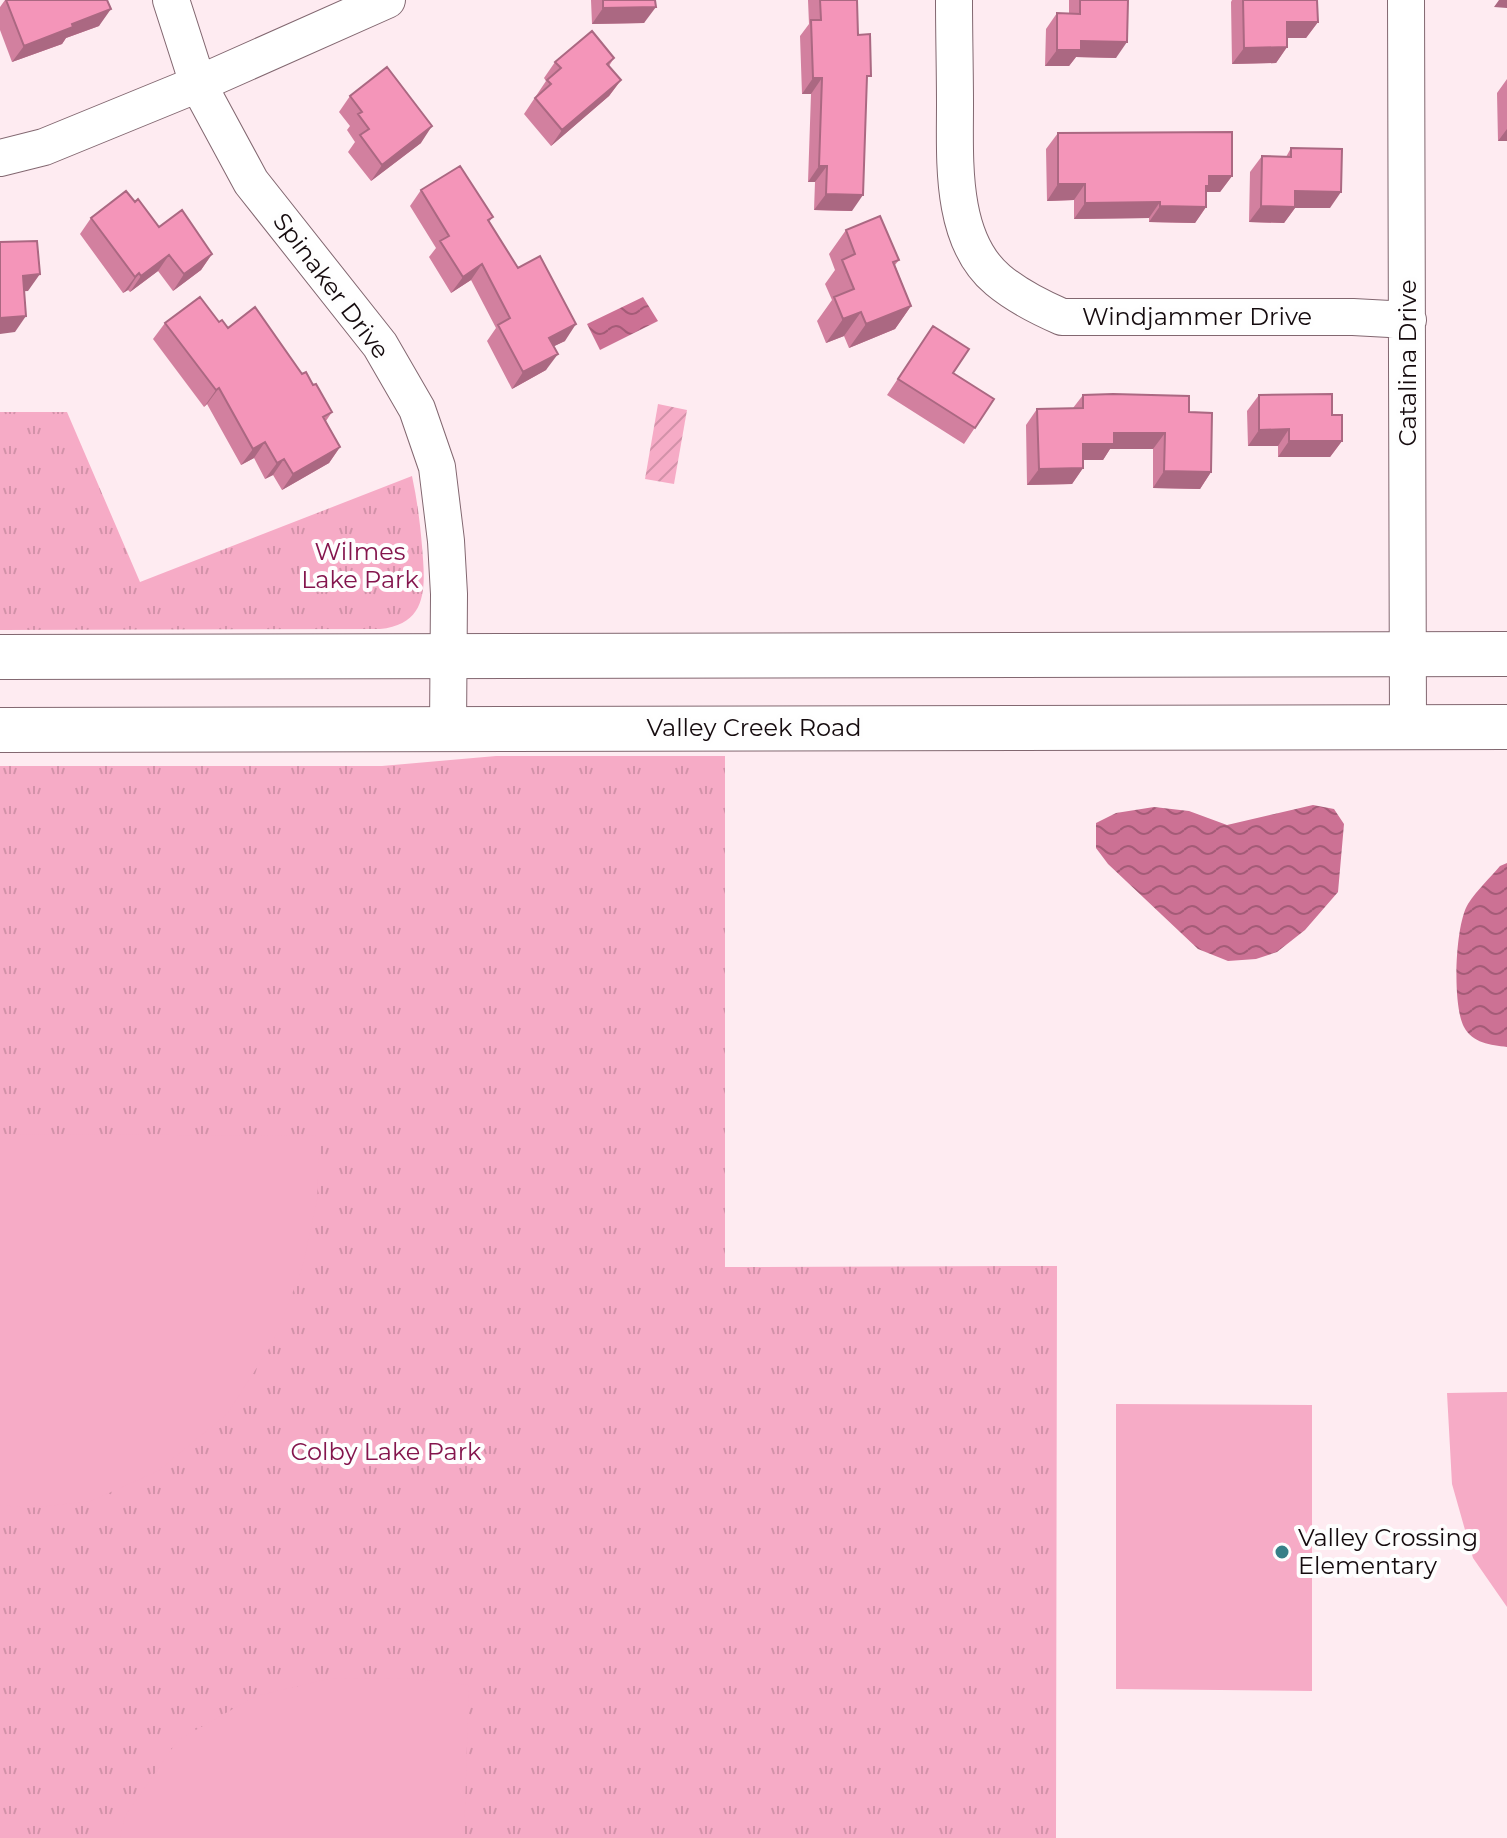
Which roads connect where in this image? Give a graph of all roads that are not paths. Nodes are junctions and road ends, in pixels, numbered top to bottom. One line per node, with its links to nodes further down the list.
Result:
1 (171, 0): 5 (street, Spinaker Drive)
2 (387, 0): 5 (street)
3 (954, 0): 7 (street, Windjammer Drive)
4 (1406, 0): 7 (street, Catalina Drive)
5 (198, 84): 6 (street); 11 (street, Spinaker Drive)
6 (0, 158)
7 (1408, 320): 8 (street, Catalina Drive)
8 (1408, 654): 9 (main road); 11 (main road); 12 (street, Catalina Drive)
9 (1507, 654)
10 (0, 657): 11 (main road)
11 (449, 657): 14 (street, Spinaker Drive)
12 (1408, 726): 13 (main road, Valley Creek Road); 14 (main road, Valley Creek Road)
13 (1507, 727)
14 (448, 729): 15 (main road, Valley Creek Road)
15 (0, 730)

